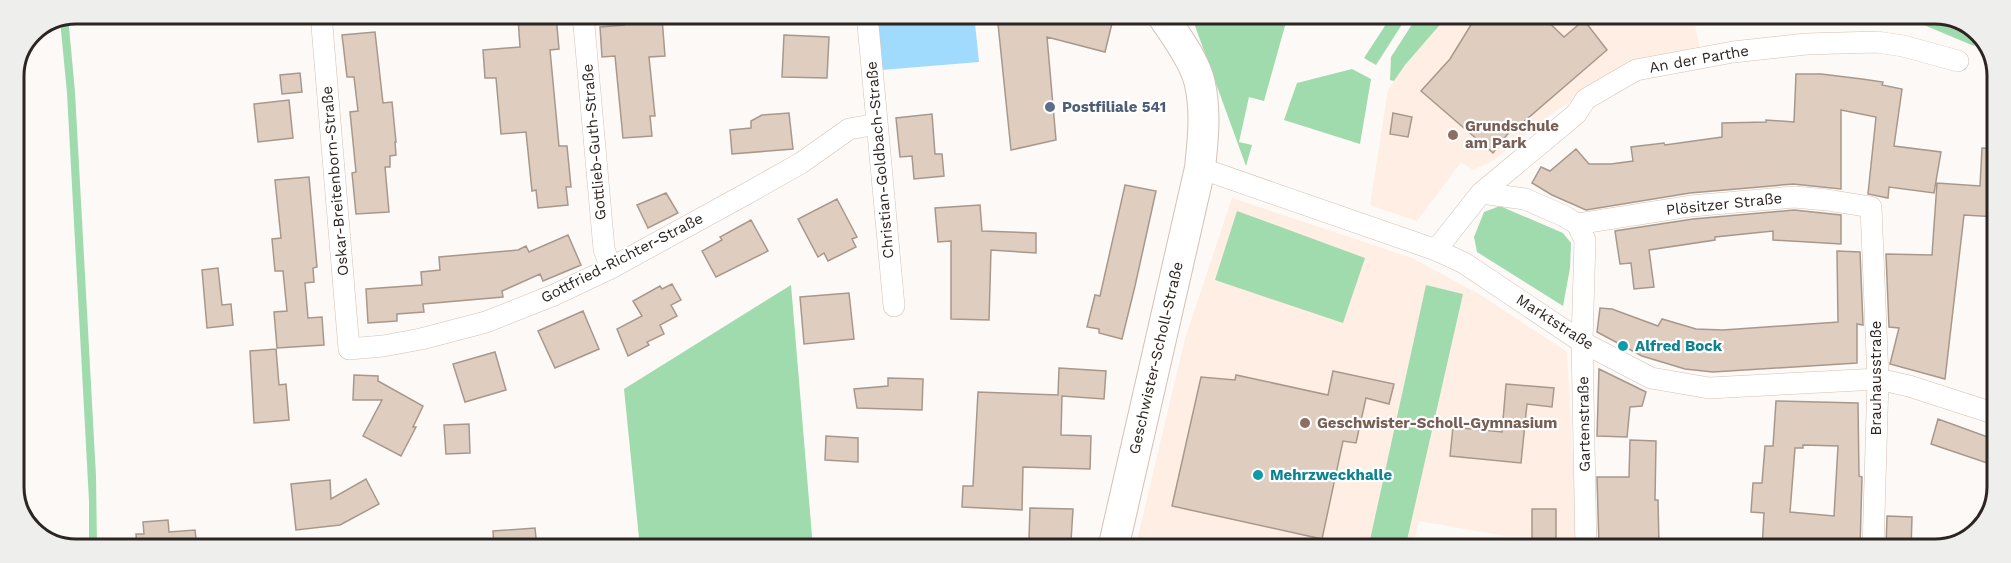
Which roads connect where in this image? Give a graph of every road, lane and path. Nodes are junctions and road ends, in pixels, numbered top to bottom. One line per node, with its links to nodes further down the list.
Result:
1 (322, 24): 15 (street, Oskar-Breitenborn-Straße)
2 (584, 24): 12 (street, Gottlieb-Guth-Straße)
3 (868, 24): 6 (street, Christian-Goldbach-Straße)
4 (1168, 24): 7 (street, Geschwister-Scholl-Straße)
5 (1958, 61): 8 (street, An der Parthe)
6 (877, 124): 12 (street, Gottfried-Richter-Straße); 13 (street, Christian-Goldbach-Straße)
7 (1200, 168): 11 (street, Marktstraße); 18 (street, Geschwister-Scholl-Straße)
8 (1481, 193): 10 (street); 11 (street)
9 (1871, 207): 10 (street, Plösitzer Straße); 16 (street, Brauhausstraße)
10 (1577, 224): 14 (street, Gartenstraße)
11 (1436, 250): 14 (street, Marktstraße)
12 (611, 268): 15 (street, Gottfried-Richter-Straße)
13 (894, 306)
14 (1582, 342): 16 (street, Marktstraße); 19 (street, Gartenstraße)
15 (349, 349)
16 (1878, 379): 17 (street, Marktstraße); 20 (street, Brauhausstraße)
17 (1987, 411)
18 (1115, 539)
19 (1586, 539)
20 (1873, 539)

